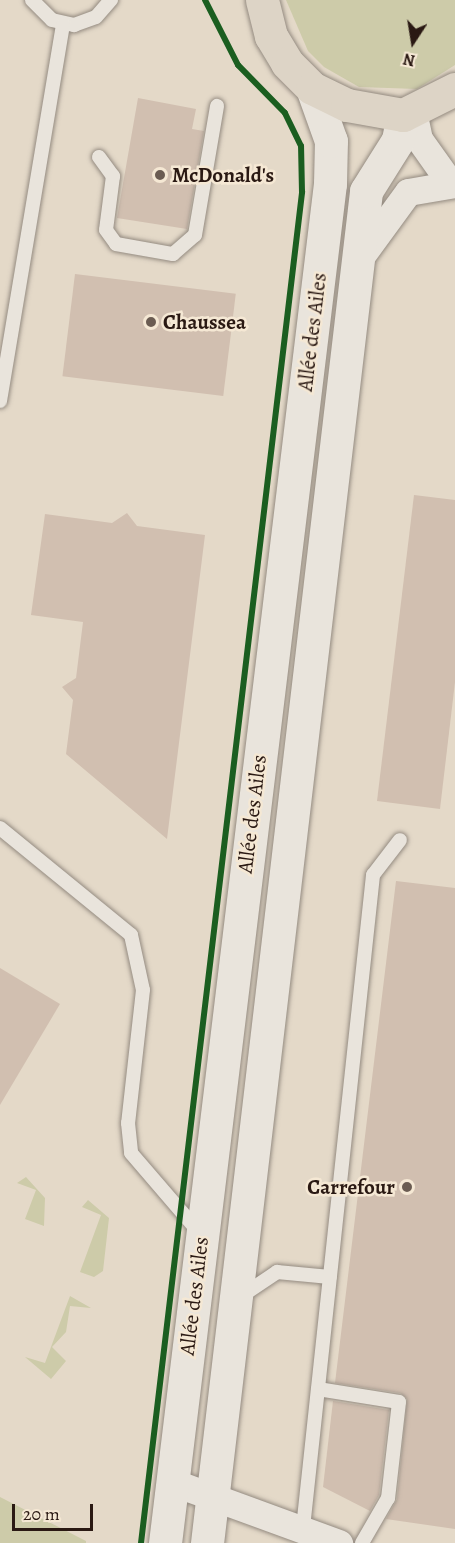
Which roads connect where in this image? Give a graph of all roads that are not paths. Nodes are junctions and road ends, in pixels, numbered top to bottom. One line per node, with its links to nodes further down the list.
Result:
1 (32, 0): 4 (lane)
2 (111, 0): 4 (lane)
3 (258, 4): 5 (main road)
4 (63, 24): 12 (lane)
5 (312, 88): 8 (main road); 15 (main road, Allée des Ailes)
6 (455, 89): 8 (main road)
7 (218, 105): 9 (lane)
8 (408, 113): 10 (street); 11 (main road, Allée des Ailes)
9 (99, 157)
10 (453, 184): 11 (street)
11 (362, 255): 17 (main road, Allée des Ailes)
12 (0, 401)
13 (0, 828): 15 (lane)
14 (400, 840): 16 (lane)
15 (201, 1234): 19 (main road, Allée des Ailes)
16 (330, 1277): 17 (lane); 18 (lane)
17 (236, 1300): 20 (main road, Allée des Ailes)
18 (318, 1389): 21 (lane); 25 (lane)
19 (172, 1482): 20 (street); 22 (main road, Allée des Ailes)
20 (213, 1496): 21 (street); 23 (main road, Allée des Ailes)
21 (303, 1528): 24 (street)
22 (165, 1543)
23 (207, 1543)
24 (339, 1543)
25 (362, 1543)

